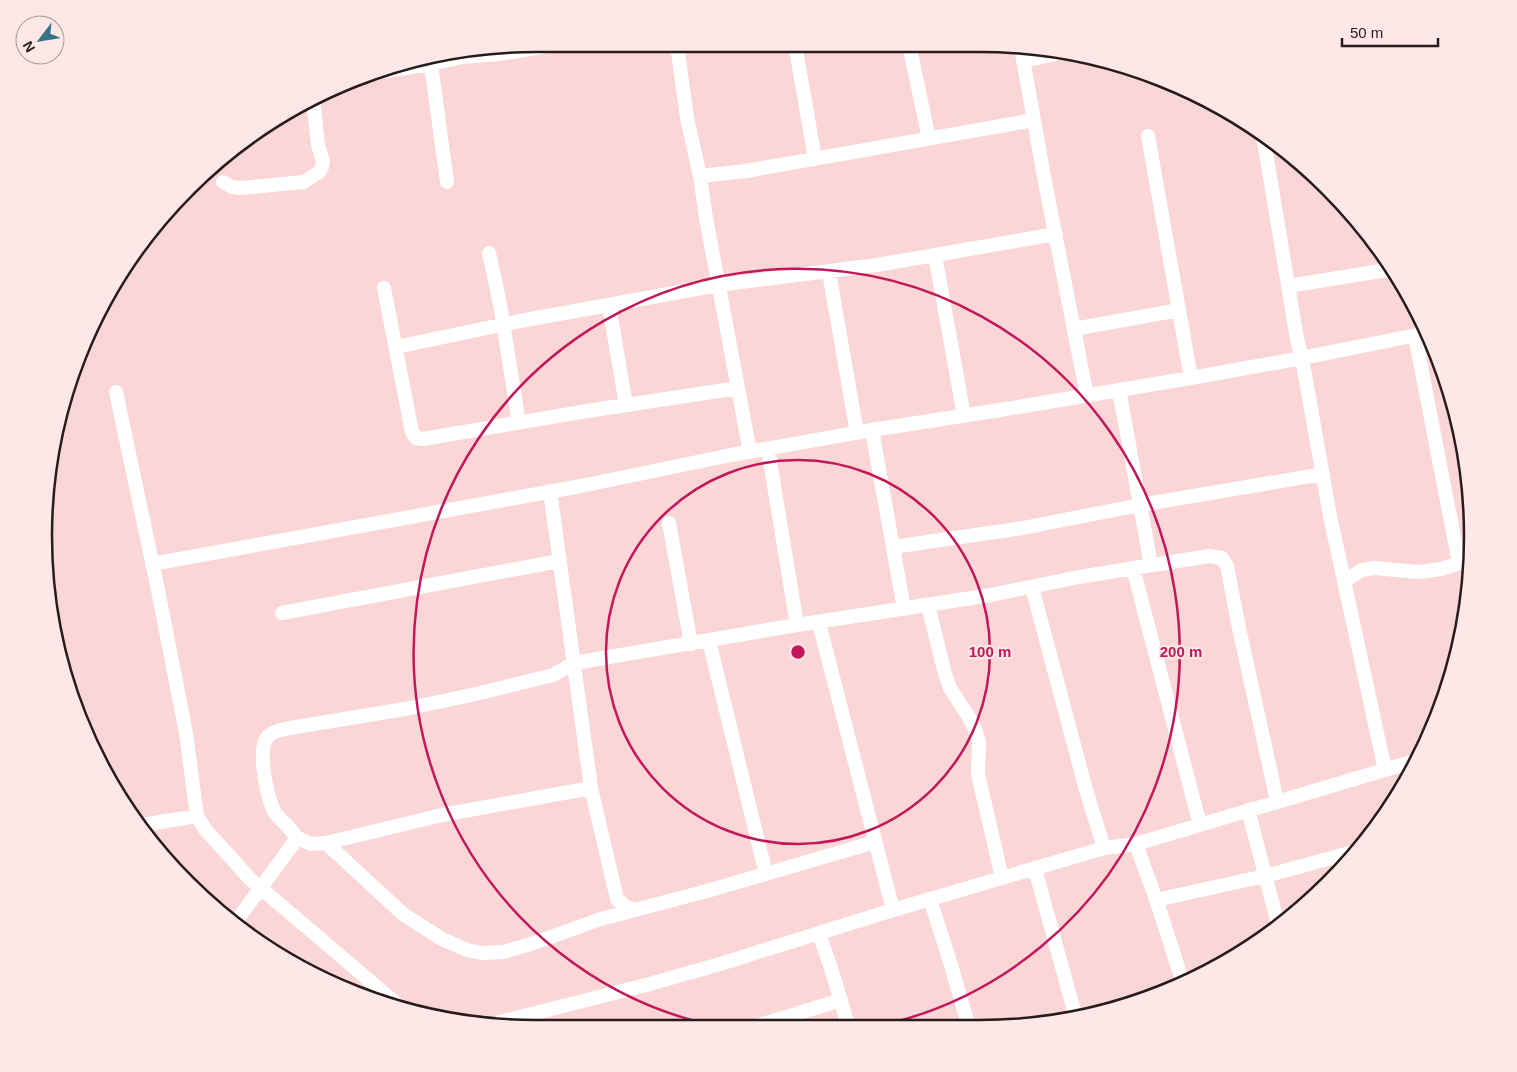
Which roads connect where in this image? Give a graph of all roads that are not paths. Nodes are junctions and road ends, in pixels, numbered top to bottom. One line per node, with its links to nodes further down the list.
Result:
1 (678, 52): 12 (street)
2 (796, 52): 11 (street)
3 (911, 52): 9 (street)
4 (1023, 55): 7 (street)
5 (431, 64): 14 (street)
6 (315, 106): 13 (street)
7 (1034, 120): 9 (street); 15 (street)
8 (1148, 136): 24 (street)
9 (929, 139): 11 (street)
10 (1265, 144): 21 (street)
11 (815, 159): 12 (street)
12 (700, 176): 20 (street)
13 (223, 182)
14 (448, 182)
15 (1056, 234): 17 (street); 26 (street)
16 (489, 253): 25 (street)
17 (935, 255): 19 (street); 36 (street)
18 (1385, 270): 21 (street)
19 (829, 272): 20 (street); 39 (street)
20 (718, 285): 23 (street); 31 (street)
21 (1288, 286): 29 (street)
22 (384, 288): 28 (street)
23 (609, 305): 25 (street); 35 (street)
24 (1179, 310): 26 (street); 30 (street)
25 (503, 325): 28 (street); 37 (street)
26 (1074, 330): 34 (street)
27 (1421, 335): 29 (street); 47 (street)
28 (396, 347): 37 (street)
29 (1302, 358): 30 (street); 42 (street)
30 (1192, 378): 32 (street)
31 (738, 388): 35 (street); 41 (street)
32 (1119, 390): 34 (street); 44 (street)
33 (116, 392): 50 (street)
34 (1087, 396): 36 (street)
35 (626, 405): 37 (street)
36 (964, 416): 38 (street)
37 (519, 423)
38 (872, 430): 39 (street); 46 (street)
39 (857, 433): 40 (street)
40 (768, 449): 41 (street); 59 (street)
41 (750, 452): 43 (street)
42 (1323, 474): 44 (street); 53 (street)
43 (550, 491): 48 (street); 50 (street)
44 (1140, 505): 46 (street); 51 (street)
45 (670, 523): 61 (street)
46 (893, 547): 56 (street)
47 (1464, 549)
48 (560, 561): 57 (street); 62 (street)
49 (1463, 562): 53 (street)
50 (152, 564): 68 (street)
51 (1151, 565): 52 (street); 66 (street)
52 (1133, 568): 54 (street); 70 (street)
53 (1344, 581): 64 (street)
54 (1032, 587): 55 (street); 75 (street)
55 (928, 605): 56 (street); 80 (street)
56 (904, 609): 58 (street)
57 (282, 613)
58 (819, 623): 59 (street); 72 (street)
59 (797, 625): 60 (street)
60 (709, 641): 61 (street); 78 (street)
61 (691, 644): 62 (street)
62 (574, 663): 65 (street); 71 (street)
63 (1408, 763): 64 (street)
64 (1384, 770): 66 (street)
65 (591, 788): 73 (street); 84 (street)
66 (1277, 801): 67 (street)
67 (1248, 810): 70 (street); 79 (street)
68 (197, 816): 69 (street); 81 (street)
69 (148, 824)
70 (1200, 825): 74 (street)
71 (296, 837): 73 (street); 81 (street)
72 (875, 842): 78 (street); 85 (street)
73 (326, 843): 84 (street)
74 (1136, 844): 75 (street); 83 (street)
75 (1104, 848): 77 (street)
76 (1346, 854): 79 (street)
77 (1035, 869): 80 (street); 92 (street)
78 (766, 874): 84 (street)
79 (1265, 876): 83 (street); 87 (street)
80 (1002, 878): 82 (street)
81 (261, 888): 86 (street); 90 (street)
82 (930, 899): 85 (street); 96 (street)
83 (1156, 900): 89 (street)
84 (635, 910)
85 (893, 910): 88 (street)
86 (239, 918)
87 (1277, 919)
88 (819, 934): 91 (street); 93 (street)
89 (1181, 976)
90 (388, 996)
91 (840, 1000): 94 (street); 95 (street)
92 (1074, 1010)
93 (513, 1019)
94 (776, 1020)
95 (846, 1020)
96 (967, 1020)

